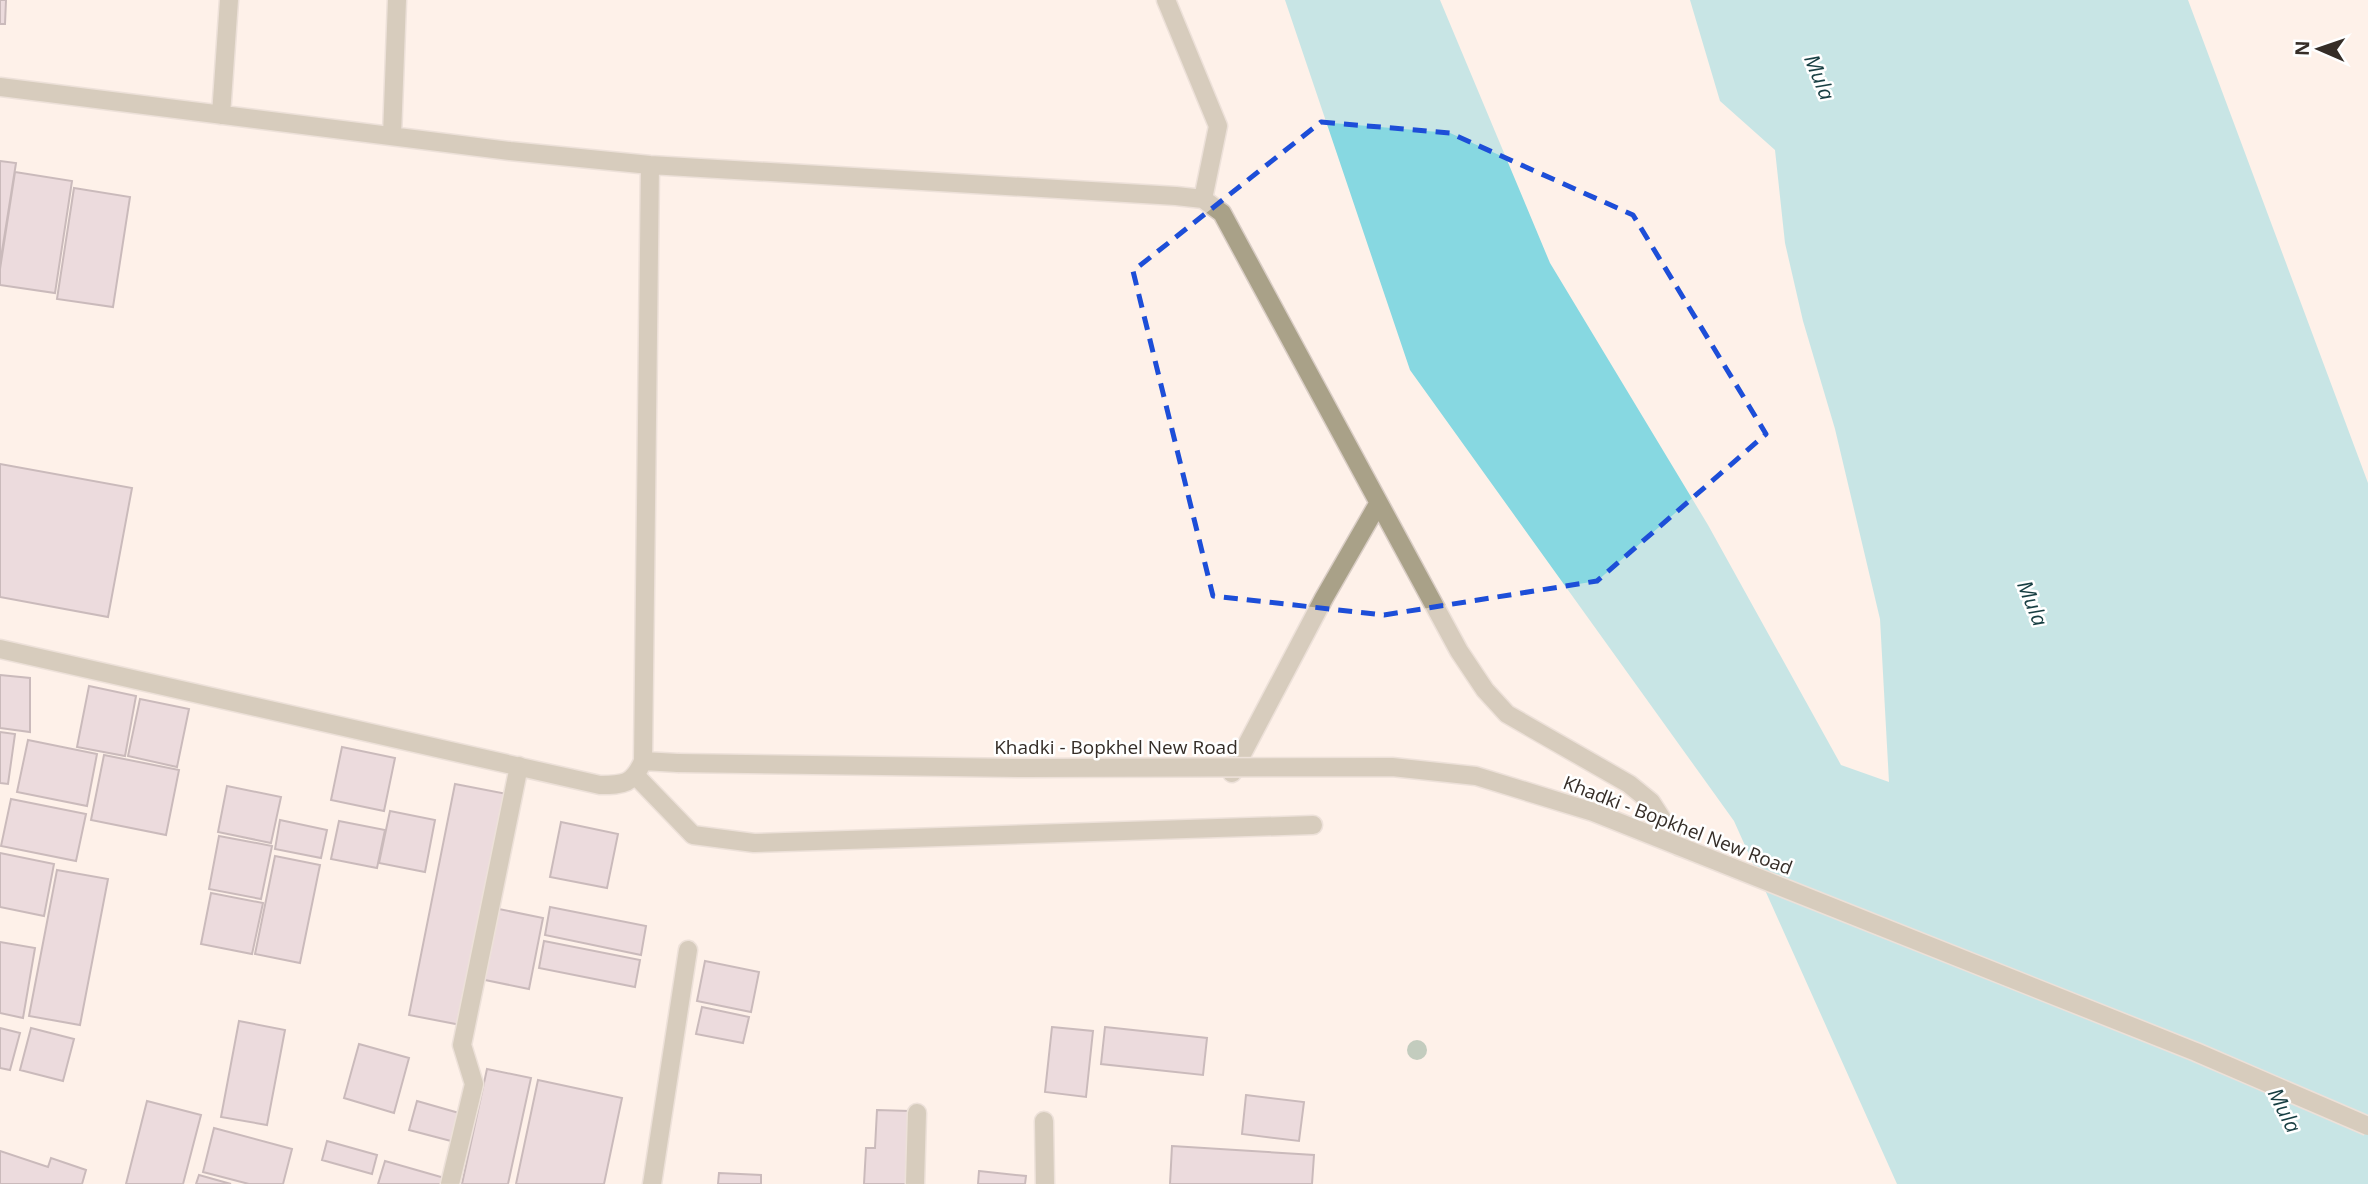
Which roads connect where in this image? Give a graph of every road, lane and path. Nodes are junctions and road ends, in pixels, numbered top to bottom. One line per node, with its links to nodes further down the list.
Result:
1 (229, 0): 5 (street)
2 (397, 0): 6 (street)
3 (1166, 0): 8 (street)
4 (0, 87): 5 (street)
5 (221, 115): 6 (street)
6 (392, 136): 7 (street)
7 (650, 165): 8 (street); 12 (street)
8 (1203, 199): 9 (street)
9 (1378, 505): 13 (street); 15 (street)
10 (0, 649): 11 (street, Khadki - Bopkhel New Road)
11 (519, 766): 12 (street, Khadki - Bopkhel New Road); 20 (street)
12 (640, 768): 14 (street); 15 (street, Khadki - Bopkhel New Road, bridge)
13 (1232, 773)
14 (1313, 825)
15 (1680, 847): 19 (street, Khadki - Bopkhel New Road, bridge)
16 (688, 950): 21 (street)
17 (917, 1113): 22 (street)
18 (1044, 1121): 23 (street)
19 (2368, 1126)
20 (450, 1184)
21 (652, 1184)
22 (915, 1184)
23 (1045, 1184)

